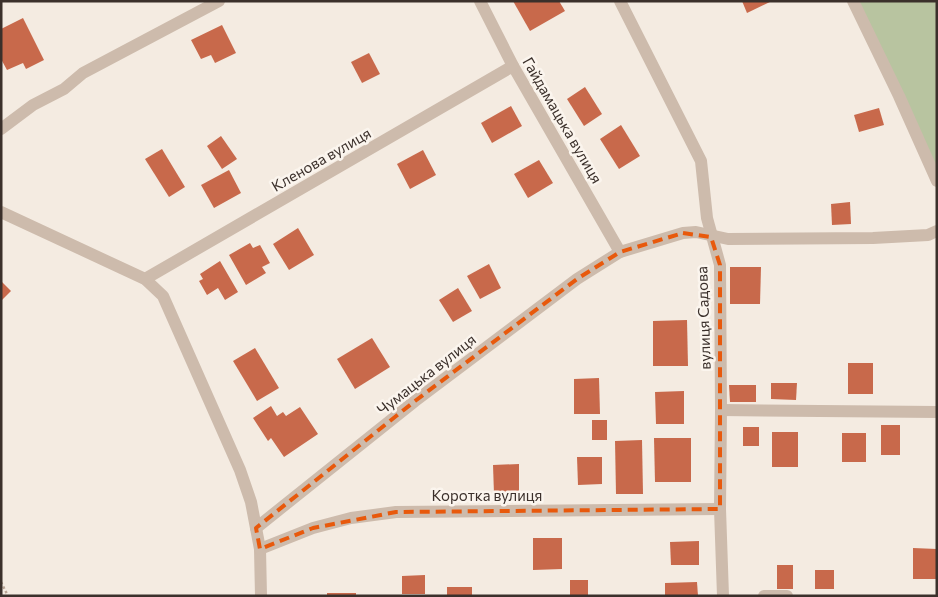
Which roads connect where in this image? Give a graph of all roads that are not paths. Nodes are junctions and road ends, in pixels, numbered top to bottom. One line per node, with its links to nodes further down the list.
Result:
1 (219, 1): 6 (street)
2 (480, 1): 5 (street, Гайдамацька вулиця)
3 (620, 1): 10 (street, вулиця Садова)
4 (853, 1): 7 (street)
5 (512, 66): 11 (street, Гайдамацька вулиця); 12 (street, Кленова вулиця)
6 (1, 129)
7 (937, 181)
8 (1, 212): 12 (street)
9 (937, 231): 10 (street, Чумацька вулиця)
10 (712, 237): 11 (street, Чумацька вулиця); 13 (street, вулиця Садова)
11 (620, 252): 16 (street, Чумацька вулиця)
12 (145, 279): 16 (street)
13 (722, 410): 14 (street); 15 (street, вулиця Садова)
14 (937, 412)
15 (720, 509): 17 (street, Коротка вулиця); 19 (street, вулиця Садова)
16 (256, 528): 17 (street)
17 (260, 549): 18 (street)
18 (261, 596)
19 (723, 596)
20 (764, 596): 21 (street)
21 (787, 596)

